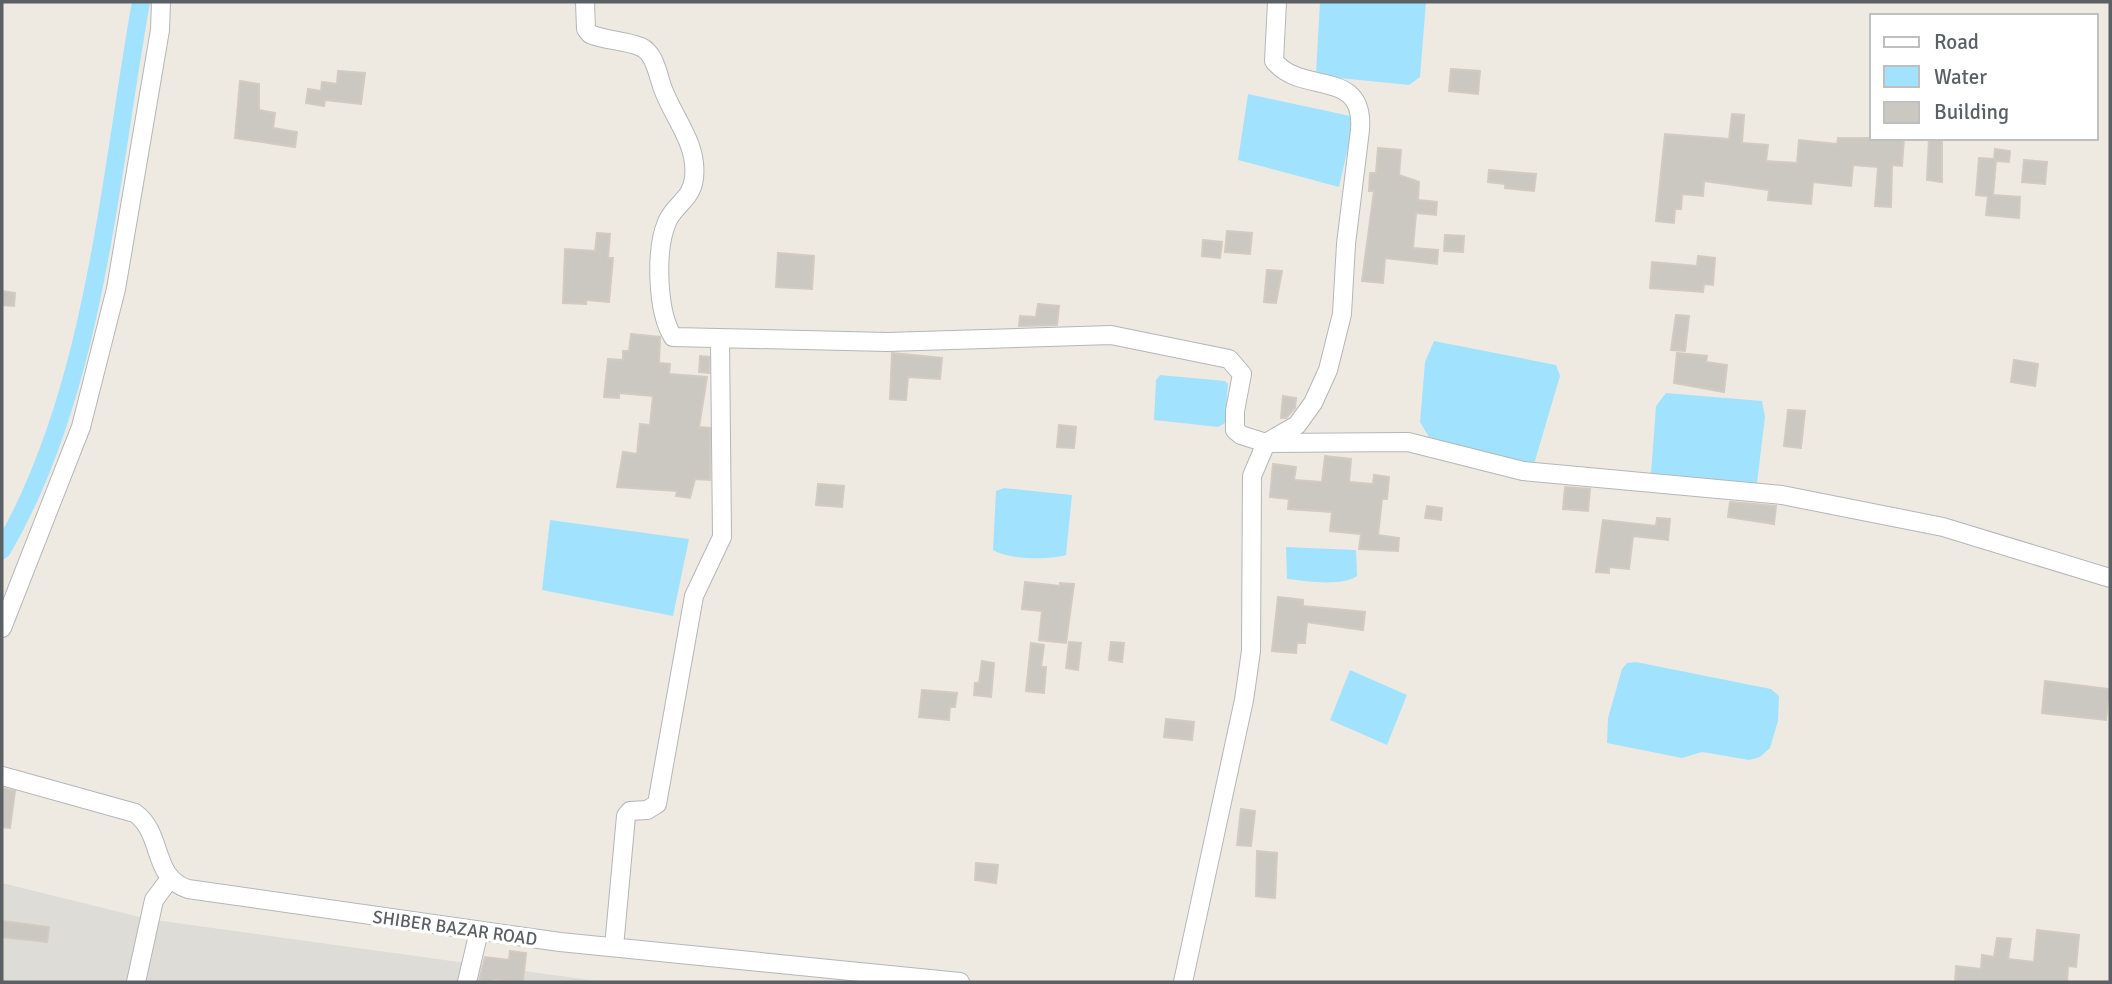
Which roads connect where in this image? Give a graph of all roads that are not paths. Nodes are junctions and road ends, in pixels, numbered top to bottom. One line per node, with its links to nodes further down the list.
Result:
1 (161, 2): 7 (street)
2 (585, 2): 4 (street)
3 (1277, 2): 5 (street)
4 (720, 340): 5 (street); 11 (street)
5 (1266, 443): 6 (street); 15 (street)
6 (2110, 578)
7 (2, 628)
8 (2, 776): 9 (street)
9 (169, 880): 10 (street, SHIBER BAZAR ROAD); 12 (street)
10 (479, 931): 11 (street, SHIBER BAZAR ROAD); 13 (street)
11 (614, 947): 14 (street, SHIBER BAZAR ROAD)
12 (136, 982)
13 (467, 982)
14 (960, 982)
15 (1184, 982)

